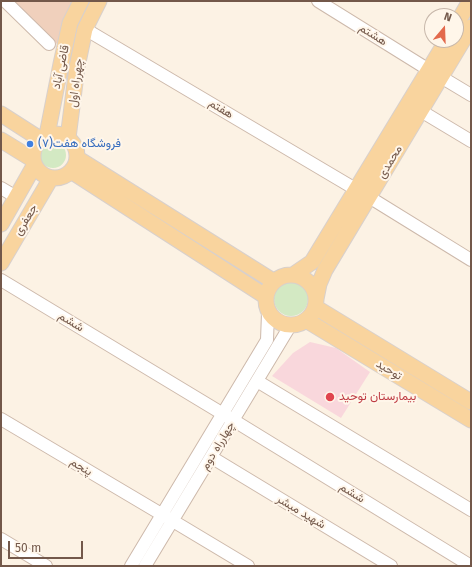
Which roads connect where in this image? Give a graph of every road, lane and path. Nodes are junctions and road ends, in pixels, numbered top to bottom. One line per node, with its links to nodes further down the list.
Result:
1 (5, 1): 8 (street)
2 (81, 1): 14 (main road, قاضی آباد)
3 (99, 1): 6 (main road)
4 (318, 1): 10 (street, هشتم)
5 (470, 1): 7 (main road, محمدی)
6 (85, 28): 15 (main road, چهرراه اول); 22 (street, هفتم)
7 (466, 30): 10 (main road, محمدی)
8 (49, 44)
9 (444, 48): 10 (main road, محمدی)
10 (435, 73): 11 (street, هشتم); 12 (main road, محمدی); 22 (main road, محمدی)
11 (471, 95)
12 (421, 111): 17 (street); 22 (main road, محمدی)
13 (1, 114): 14 (main road)
14 (43, 137): 15 (main road); 18 (main road)
15 (68, 138): 19 (main road)
16 (1, 140): 18 (main road)
17 (471, 141)
18 (33, 162): 20 (main road); 23 (main road, جعفری)
19 (74, 165): 20 (main road); 29 (main road); 30 (main road)
20 (51, 178): 26 (main road, جعفری)
21 (1, 188): 23 (street)
22 (363, 193): 25 (street, هفتم); 27 (main road, محمدی); 31 (main road, محمدی)
23 (16, 197): 24 (main road, جعفری)
24 (1, 224)
25 (471, 260)
26 (1, 263)
27 (293, 275): 29 (main road); 31 (main road)
28 (1, 280): 39 (street, ششم)
29 (274, 282): 30 (main road)
30 (265, 296): 32 (main road)
31 (316, 303): 33 (main road); 35 (main road)
32 (268, 313): 34 (main road); 39 (street)
33 (306, 320): 34 (main road); 37 (main road, توحید)
34 (290, 326): 36 (street, چهارراه دوم)
35 (415, 367): 37 (main road); 38 (main road)
36 (257, 381): 41 (street, چهارراه دوم); 44 (street)
37 (406, 381): 42 (main road, توحید)
38 (471, 402)
39 (223, 413): 41 (street, ششم); 45 (street)
40 (1, 419): 45 (street, پنجم)
41 (233, 420): 43 (street, چهارراه دوم); 53 (street, ششم)
42 (471, 420)
43 (211, 457): 46 (street, چهارراه دوم); 52 (street, شهید مبشر)
44 (471, 510)
45 (162, 514): 46 (street, پنجم); 49 (street)
46 (173, 520): 50 (street, چهارراه دوم); 51 (street)
47 (1, 539): 48 (street)
48 (46, 566)
49 (131, 566)
50 (145, 566)
51 (248, 566)
52 (391, 566)
53 (471, 566)

